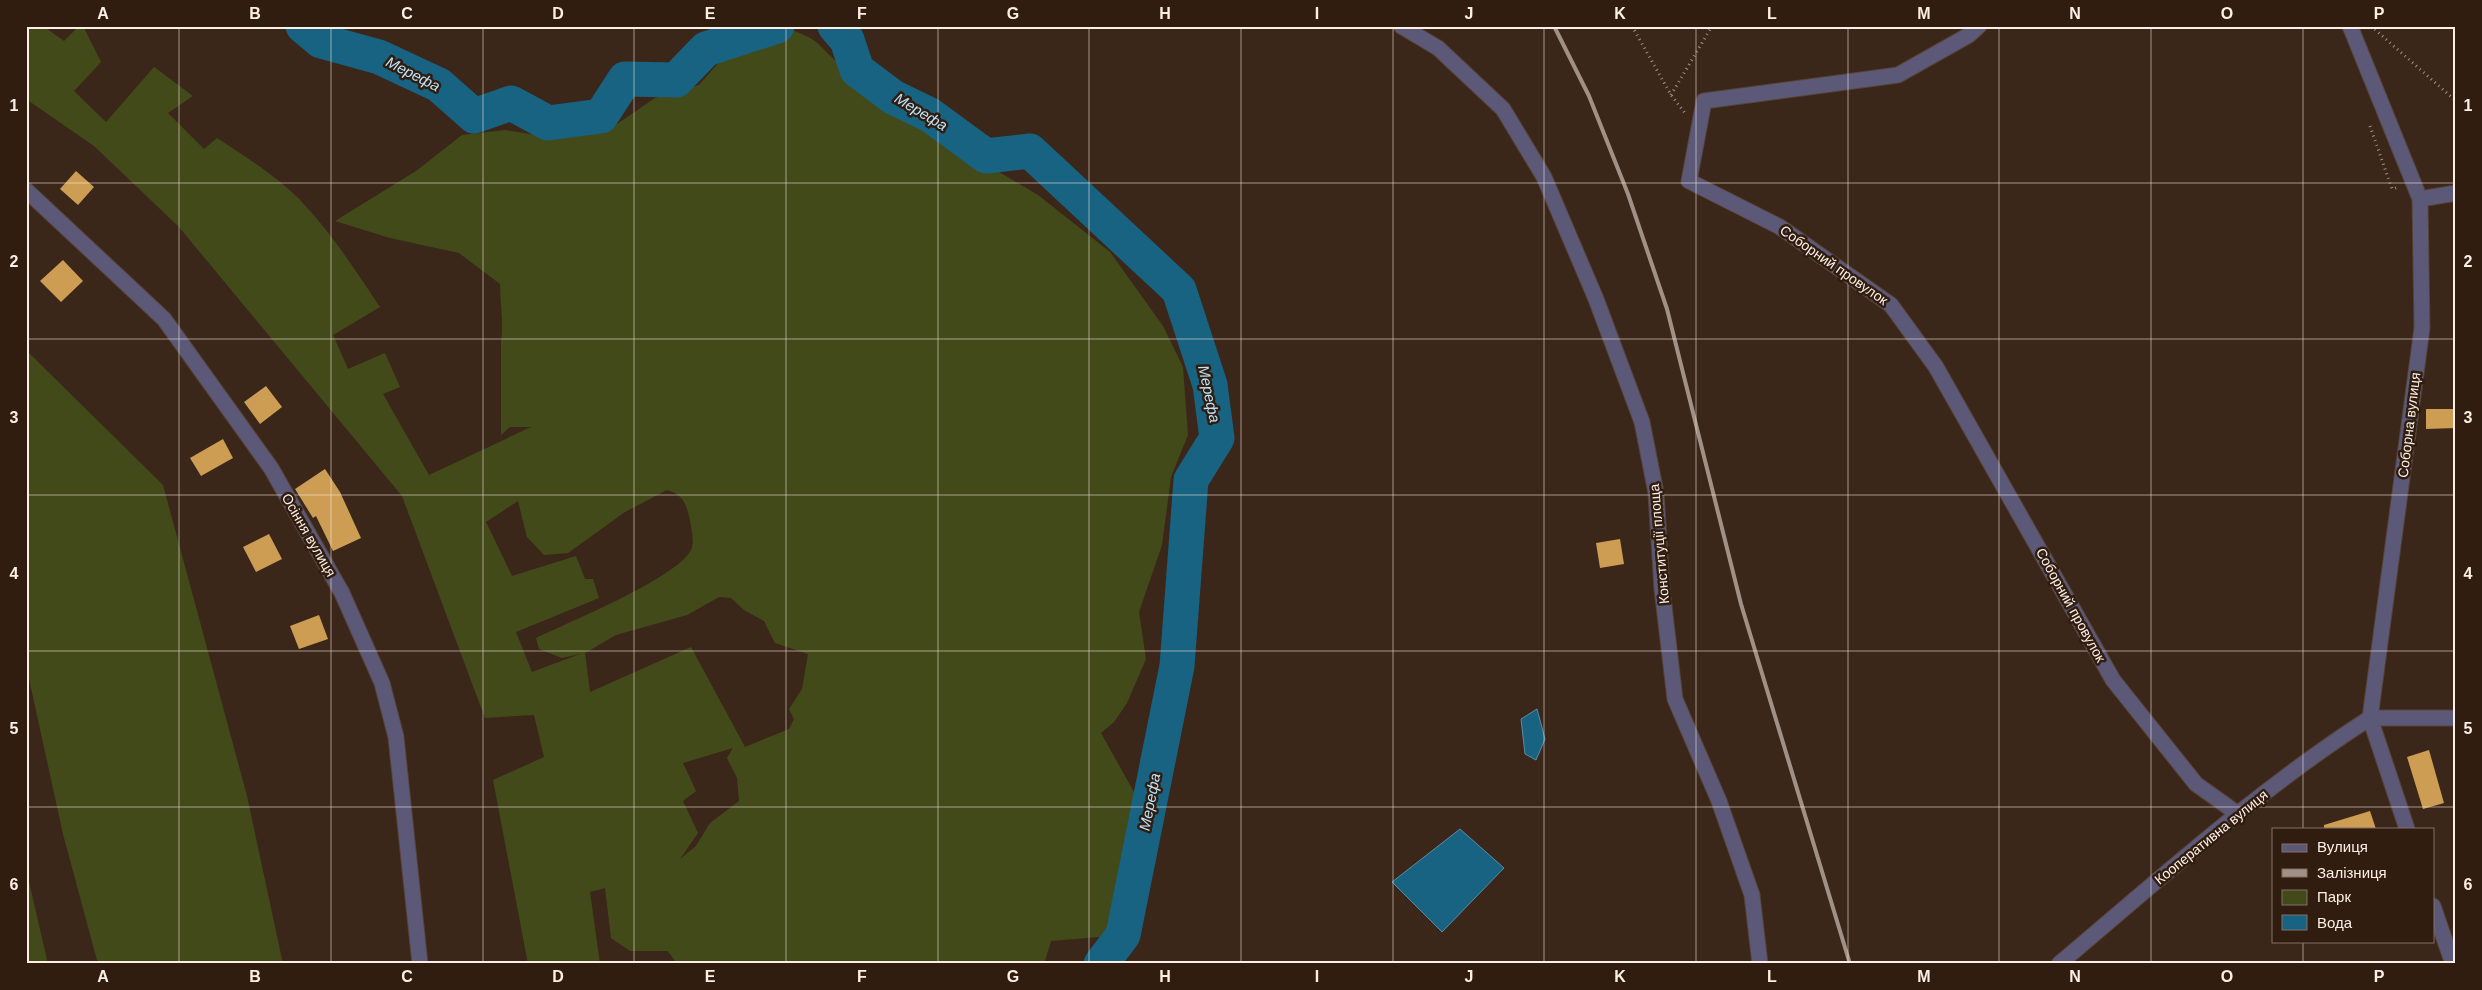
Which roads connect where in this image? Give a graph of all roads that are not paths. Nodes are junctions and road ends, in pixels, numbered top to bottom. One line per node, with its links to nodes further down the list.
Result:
1 (1401, 26): 13 (street, Конституції площа)
2 (1979, 26): 9 (street, Соборний провулок)
3 (2350, 26): 6 (street, Соборна вулиця)
4 (26, 190): 12 (street, Осіння вулиця)
5 (2456, 193): 6 (street)
6 (2420, 199): 7 (street, Соборна вулиця)
7 (2370, 718): 8 (street); 9 (street, Кооперативна вулиця); 10 (street, Соборна вулиця)
8 (2456, 718)
9 (2238, 814): 14 (street, Кооперативна вулиця)
10 (2408, 828)
11 (2434, 909): 15 (street)
12 (420, 964)
13 (1760, 964)
14 (2059, 964)
15 (2453, 964)

